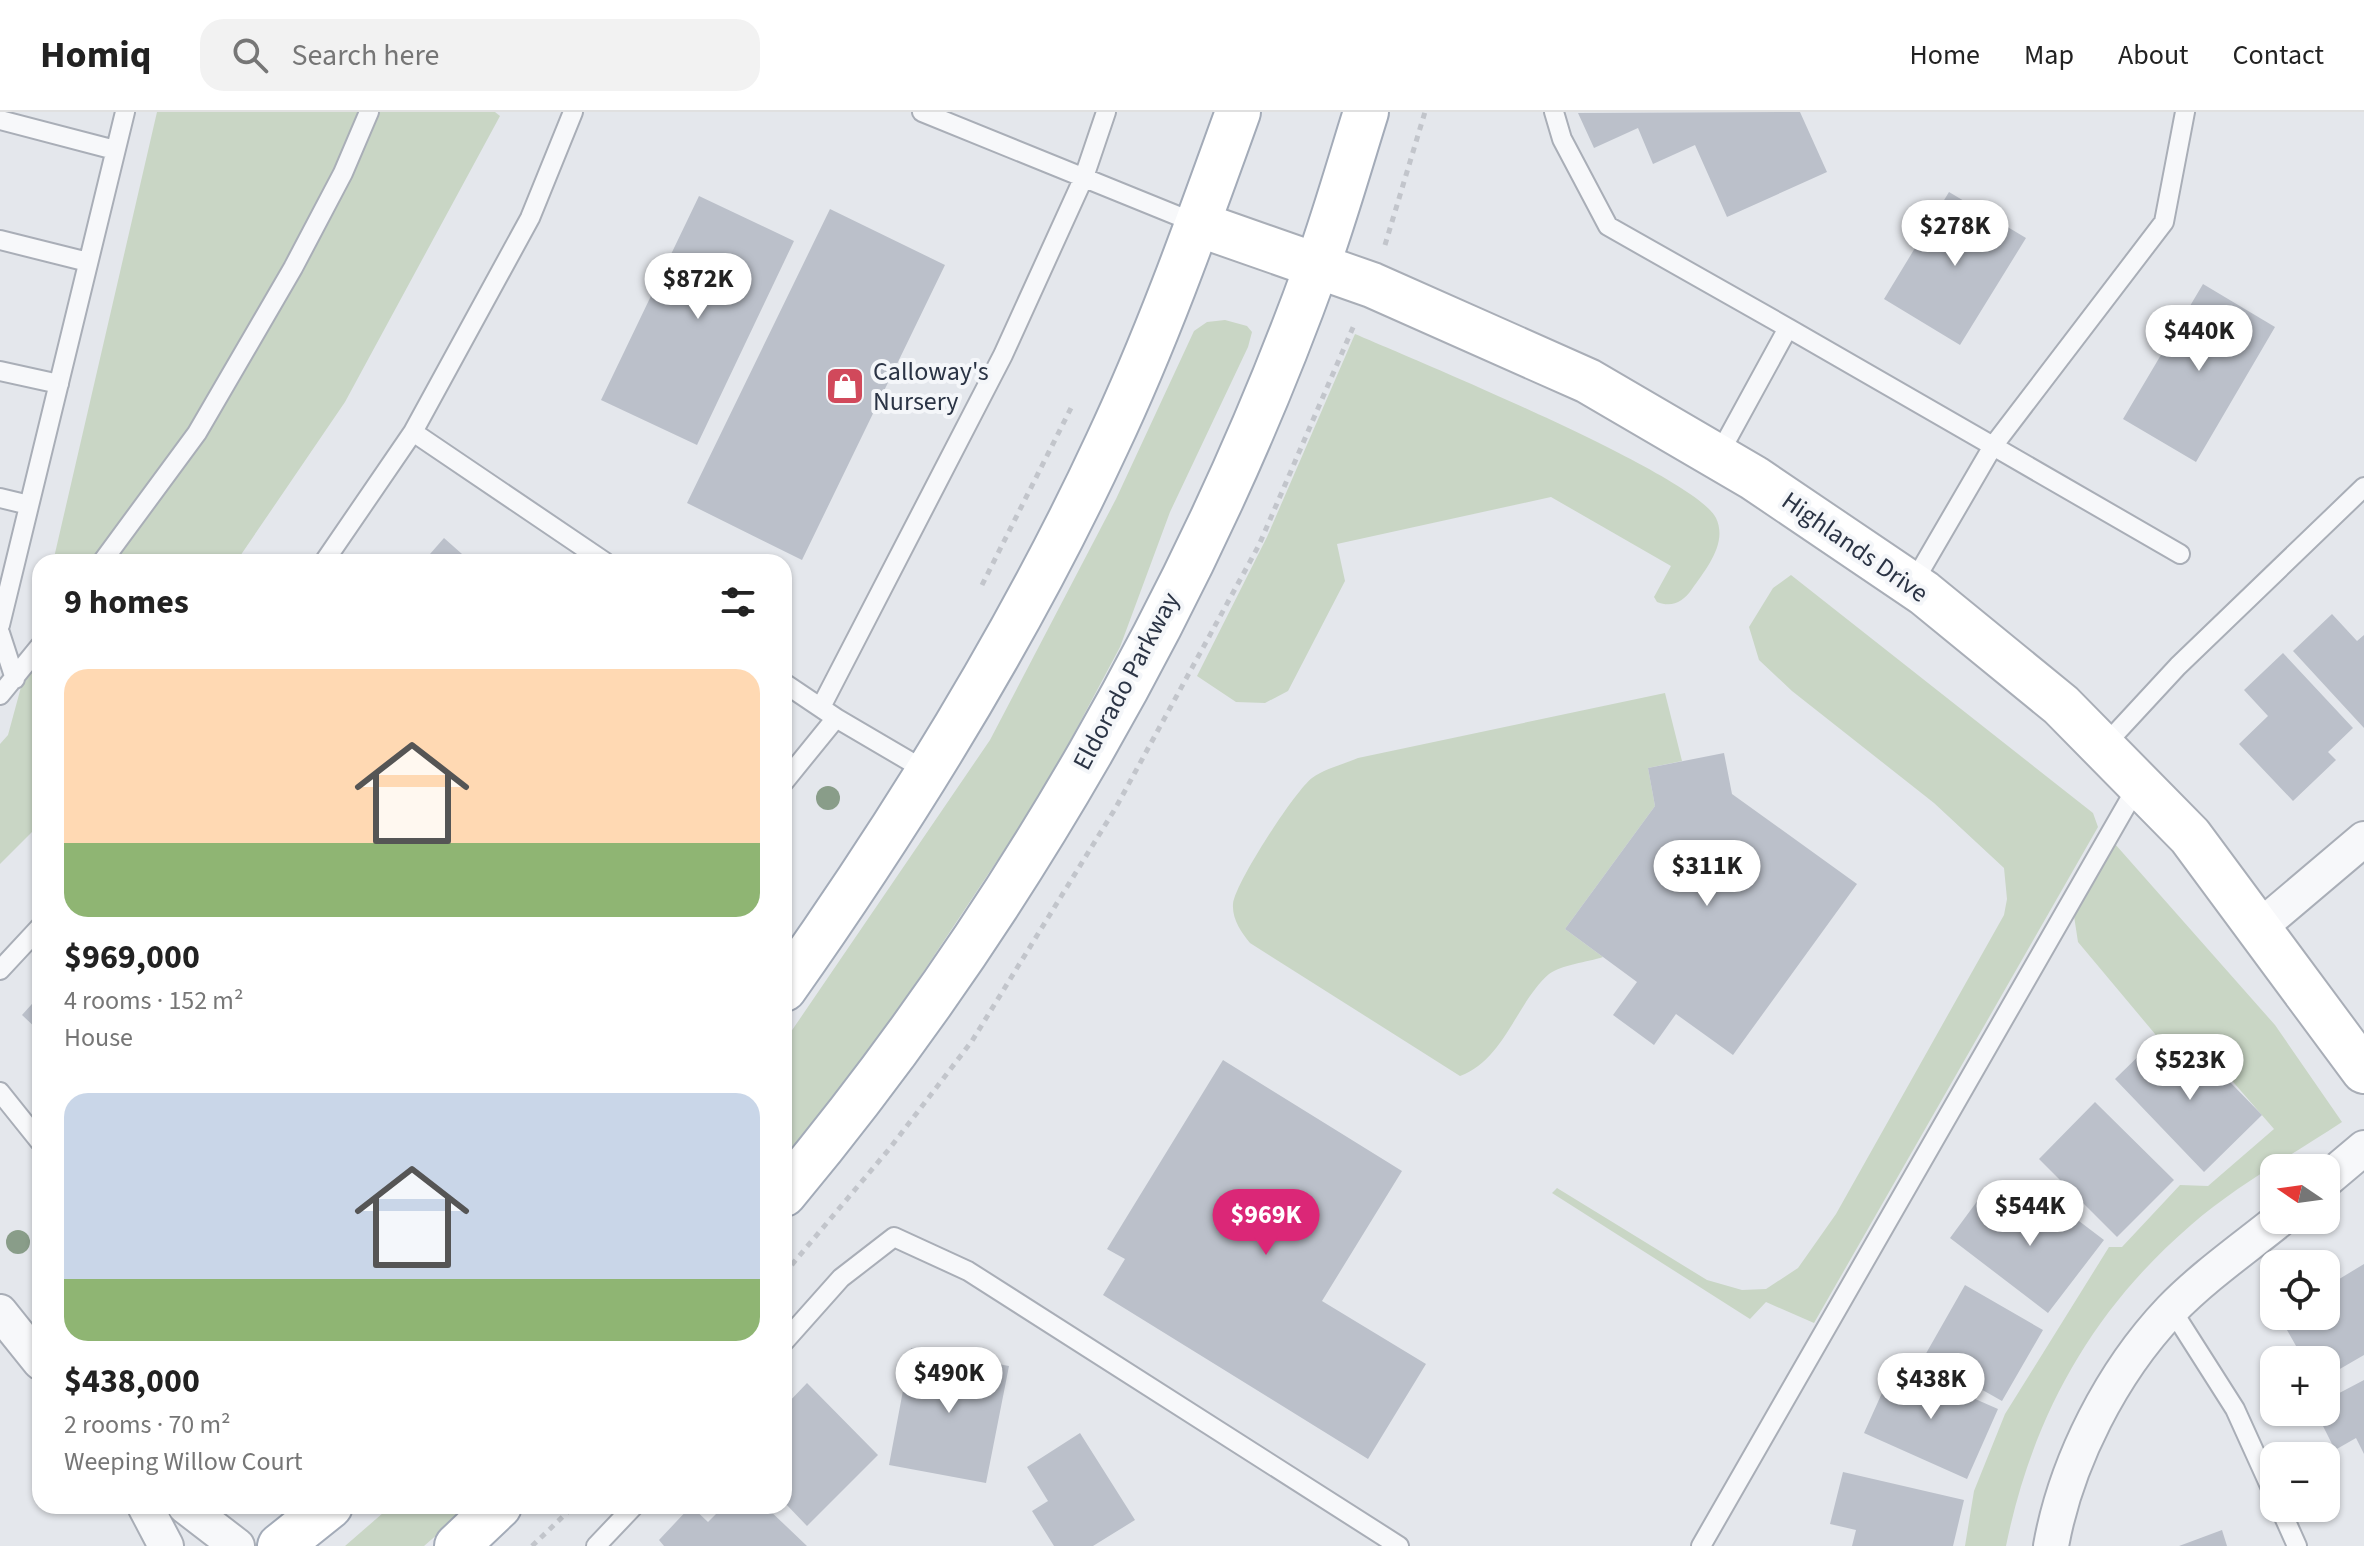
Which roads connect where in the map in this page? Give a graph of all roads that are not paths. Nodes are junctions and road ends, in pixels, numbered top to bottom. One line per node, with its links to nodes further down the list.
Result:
1 (125, 112): 11 (lane)
2 (369, 112): 26 (lane)
3 (573, 112): 20 (lane)
4 (922, 112): 12 (lane)
5 (1106, 112): 12 (lane)
6 (1238, 112): 13 (main road)
7 (1366, 112): 16 (main road, Eldorado Parkway)
8 (1554, 112): 17 (lane)
9 (2185, 112): 21 (lane)
10 (0, 120): 11 (lane)
11 (115, 150): 15 (lane)
12 (1084, 177): 13 (lane); 37 (lane)
13 (1198, 224): 16 (main road, Highlands Drive); 40 (main road)
14 (0, 240): 15 (lane)
15 (88, 262): 19 (lane)
16 (1318, 265): 22 (main road, Highlands Drive); 52 (main road, Eldorado Parkway)
17 (1788, 328): 21 (lane); 22 (lane)
18 (0, 371): 19 (lane)
19 (59, 384): 25 (lane)
20 (413, 432): 27 (lane); 28 (lane)
21 (1993, 446): 29 (lane); 30 (lane)
22 (1718, 456): 30 (main road, Highlands Drive)
23 (2364, 487): 38 (lane)
24 (0, 498): 25 (lane)
25 (29, 505): 31 (lane)
26 (108, 554)
27 (329, 554)
28 (593, 554)
29 (2180, 554)
30 (1912, 585): 38 (main road, Highlands Drive)
31 (0, 625)
32 (0, 633): 34 (lane)
33 (32, 657): 34 (lane)
34 (15, 679): 36 (lane)
35 (792, 688): 37 (lane)
36 (0, 695)
37 (828, 712): 39 (lane); 40 (lane)
38 (2103, 747): 41 (main road, Highlands Drive)
39 (792, 769)
40 (928, 772): 46 (main road)
41 (2138, 784): 43 (main road, Highlands Drive); 71 (lane)
42 (2364, 839): 43 (street)
43 (2260, 927): 47 (main road, Highlands Drive)
44 (32, 936): 45 (lane)
45 (0, 970)
46 (792, 978)
47 (2364, 1071)
48 (0, 1092): 49 (lane)
49 (32, 1132)
50 (2364, 1148): 51 (street)
51 (2340, 1168)
52 (792, 1184)
53 (2262, 1234): 54 (street)
54 (2172, 1310): 58 (lane); 72 (street)
55 (0, 1312): 57 (street)
56 (792, 1333): 70 (lane)
57 (32, 1352)
58 (2260, 1464)
59 (149, 1514): 65 (street)
60 (195, 1514): 66 (street)
61 (320, 1514): 67 (main road)
62 (491, 1514): 68 (main road)
63 (626, 1514): 69 (lane)
64 (2286, 1522): 73 (lane)
65 (166, 1546)
66 (237, 1546)
67 (280, 1546)
68 (457, 1546)
69 (596, 1546)
70 (1399, 1546)
71 (1701, 1546)
72 (2051, 1546)
73 (2297, 1546)

